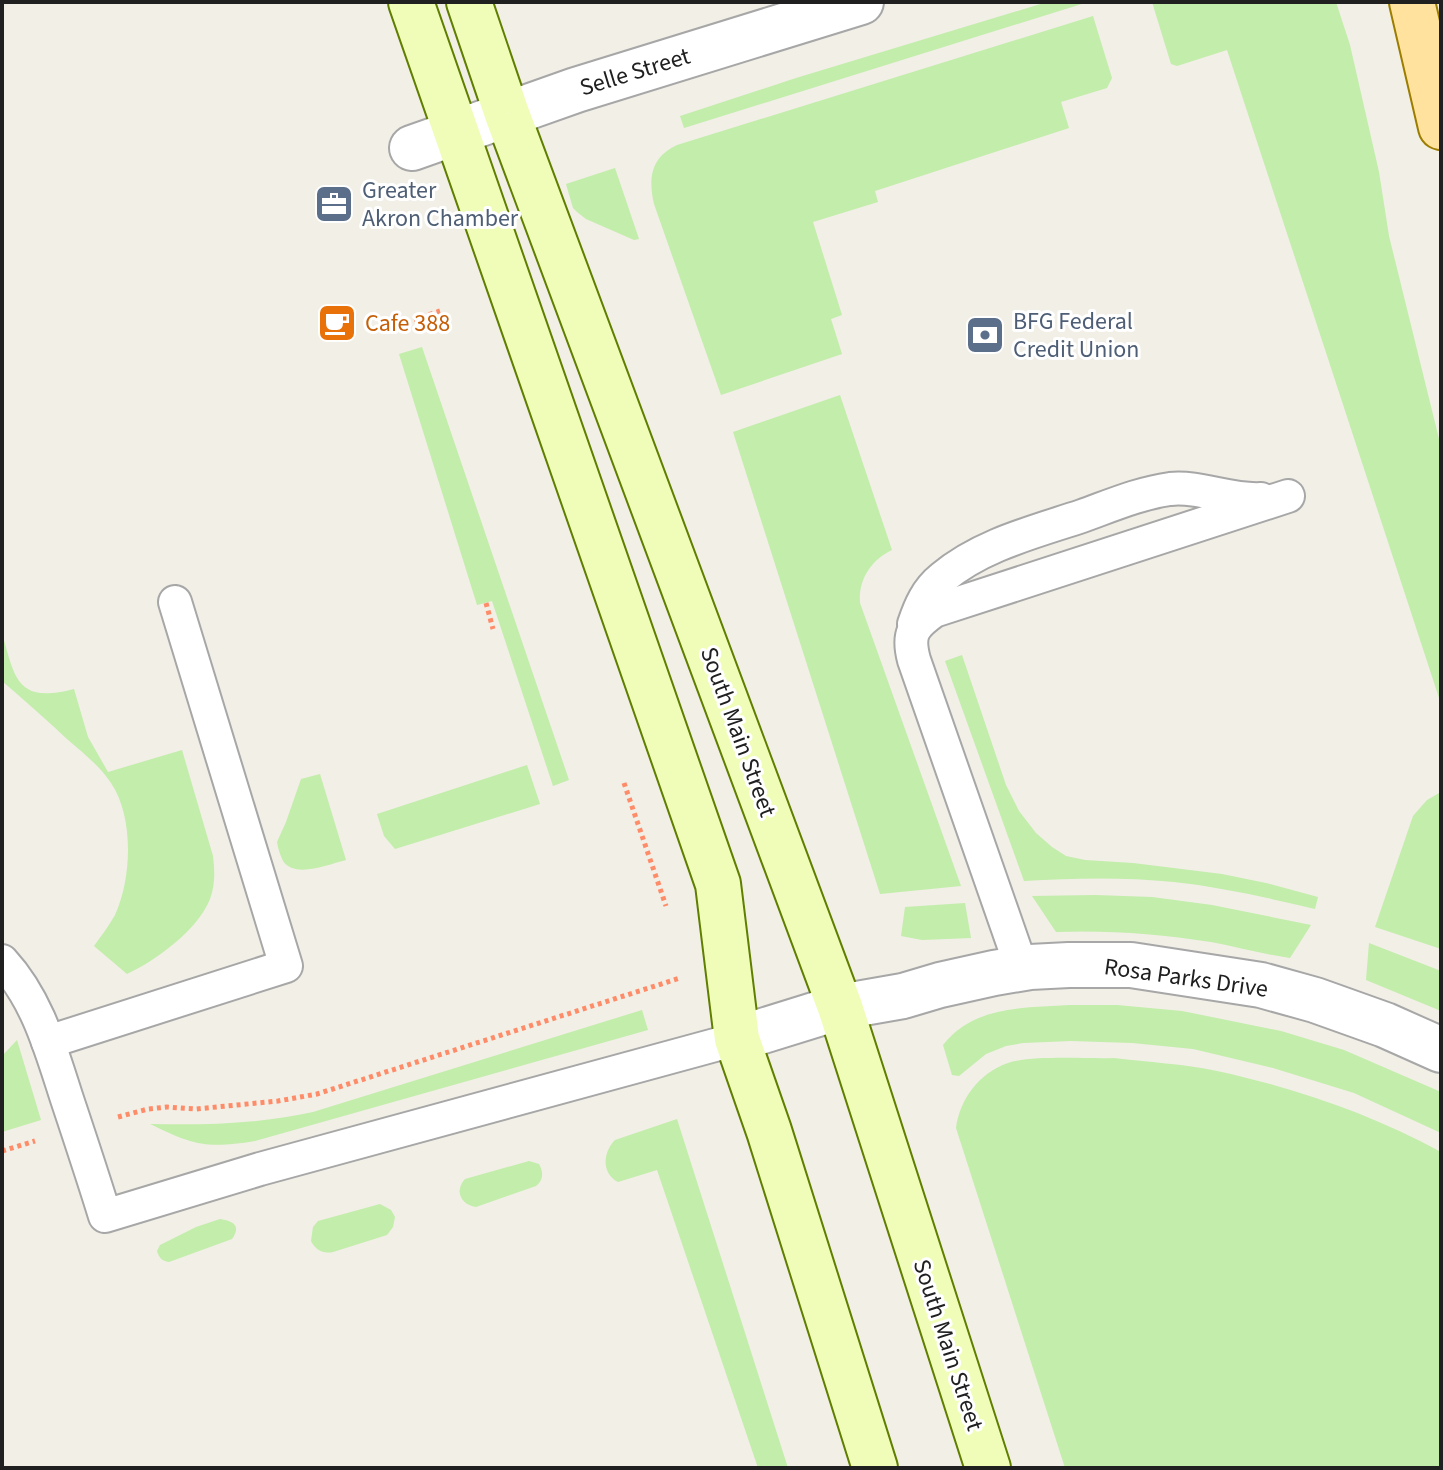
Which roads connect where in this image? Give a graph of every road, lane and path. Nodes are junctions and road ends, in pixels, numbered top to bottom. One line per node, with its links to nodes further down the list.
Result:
1 (411, 2): 7 (main road)
2 (469, 2): 5 (main road, South Main Street)
3 (861, 2): 5 (street, Selle Street)
4 (1412, 2): 6 (main road)
5 (507, 114): 7 (street, Selle Street); 18 (main road, South Main Street)
6 (1441, 127)
7 (457, 132): 8 (street, Selle Street); 19 (main road)
8 (412, 148)
9 (440, 311): 10 (path)
10 (391, 327)
11 (175, 602): 20 (lane)
12 (486, 603): 13 (path)
13 (493, 629)
14 (911, 635): 14 (lane); 16 (lane)
15 (2, 961): 20 (lane)
16 (1022, 969): 18 (street, Rosa Parks Drive); 21 (street, Rosa Parks Drive)
17 (689, 975): 22 (path)
18 (840, 1007): 19 (street, Rosa Parks Drive); 25 (main road, South Main Street)
19 (737, 1039): 22 (lane); 24 (main road)
20 (48, 1042): 22 (lane)
21 (1441, 1050)
22 (77, 1129): 23 (path)
23 (2, 1151)
24 (875, 1468)
25 (988, 1468)

